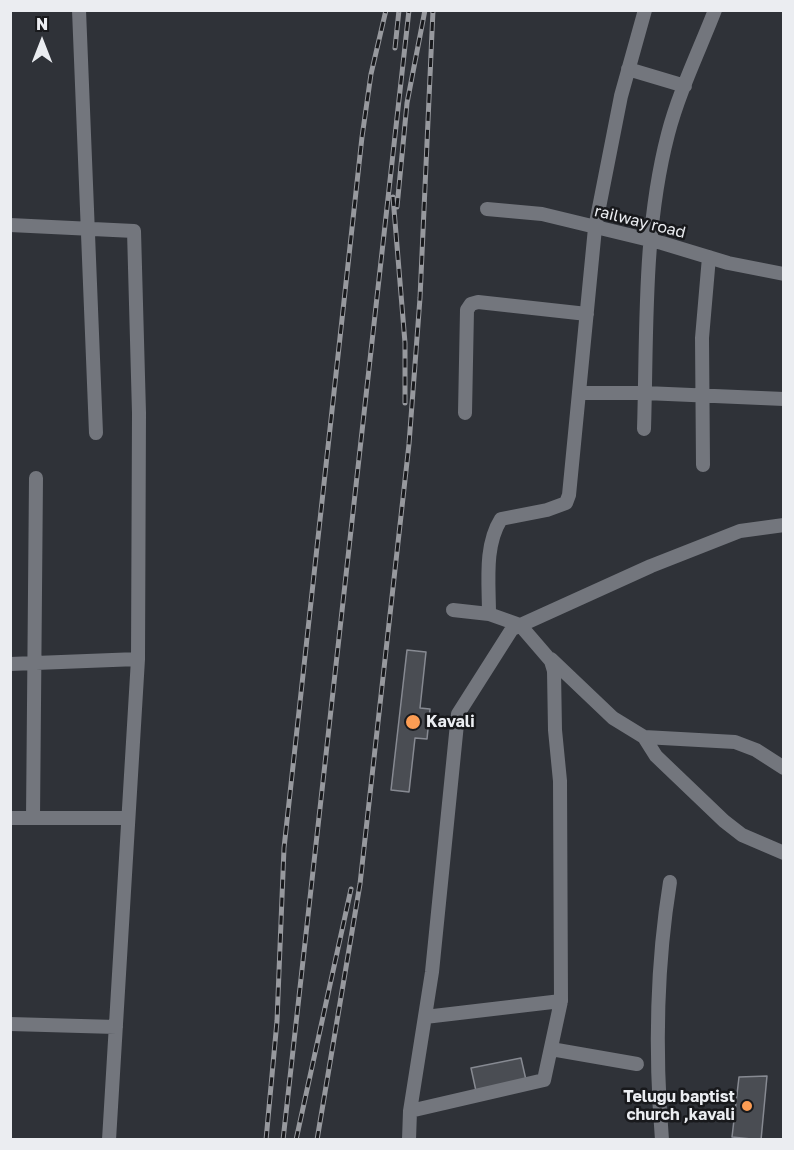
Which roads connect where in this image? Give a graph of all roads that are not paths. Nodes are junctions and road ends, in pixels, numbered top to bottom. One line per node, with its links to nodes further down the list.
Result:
1 (79, 10): 9 (street)
2 (645, 10): 4 (street)
3 (716, 10): 5 (street)
4 (628, 69): 5 (street); 8 (street)
5 (685, 86): 10 (street)
6 (487, 209): 8 (street, railway road)
7 (10, 225): 9 (street)
8 (595, 228): 10 (street, railway road); 13 (street)
9 (87, 229): 20 (street); 28 (street)
10 (651, 240): 11 (street, railway road); 15 (street)
11 (709, 257): 12 (street, railway road); 16 (street)
12 (783, 274)
13 (587, 314): 14 (street); 18 (street)
14 (580, 393): 15 (street); 25 (street)
15 (645, 393): 16 (street); 19 (street)
16 (702, 396): 17 (street); 21 (street)
17 (783, 399)
18 (465, 413)
19 (644, 429)
20 (96, 433)
21 (703, 465)
22 (36, 478): 29 (street)
23 (783, 525): 26 (street)
24 (453, 610): 25 (street)
25 (489, 614): 26 (street)
26 (520, 625): 27 (street); 39 (street)
27 (543, 651): 31 (street); 38 (street)
28 (138, 659): 29 (street); 35 (street)
29 (36, 663): 30 (street); 34 (street)
30 (10, 664)
31 (644, 737): 32 (street); 36 (street)
32 (783, 768)
33 (10, 818): 34 (street)
34 (33, 818): 35 (street)
35 (126, 818): 41 (street)
36 (783, 853)
37 (670, 882): 47 (street)
38 (561, 1001): 39 (street); 42 (street)
39 (425, 1017): 44 (street)
40 (10, 1024): 41 (street)
41 (116, 1027): 45 (street)
42 (551, 1049): 43 (street); 44 (street)
43 (637, 1064)
44 (410, 1111): 46 (street)
45 (109, 1140)
46 (410, 1140)
47 (662, 1140)

